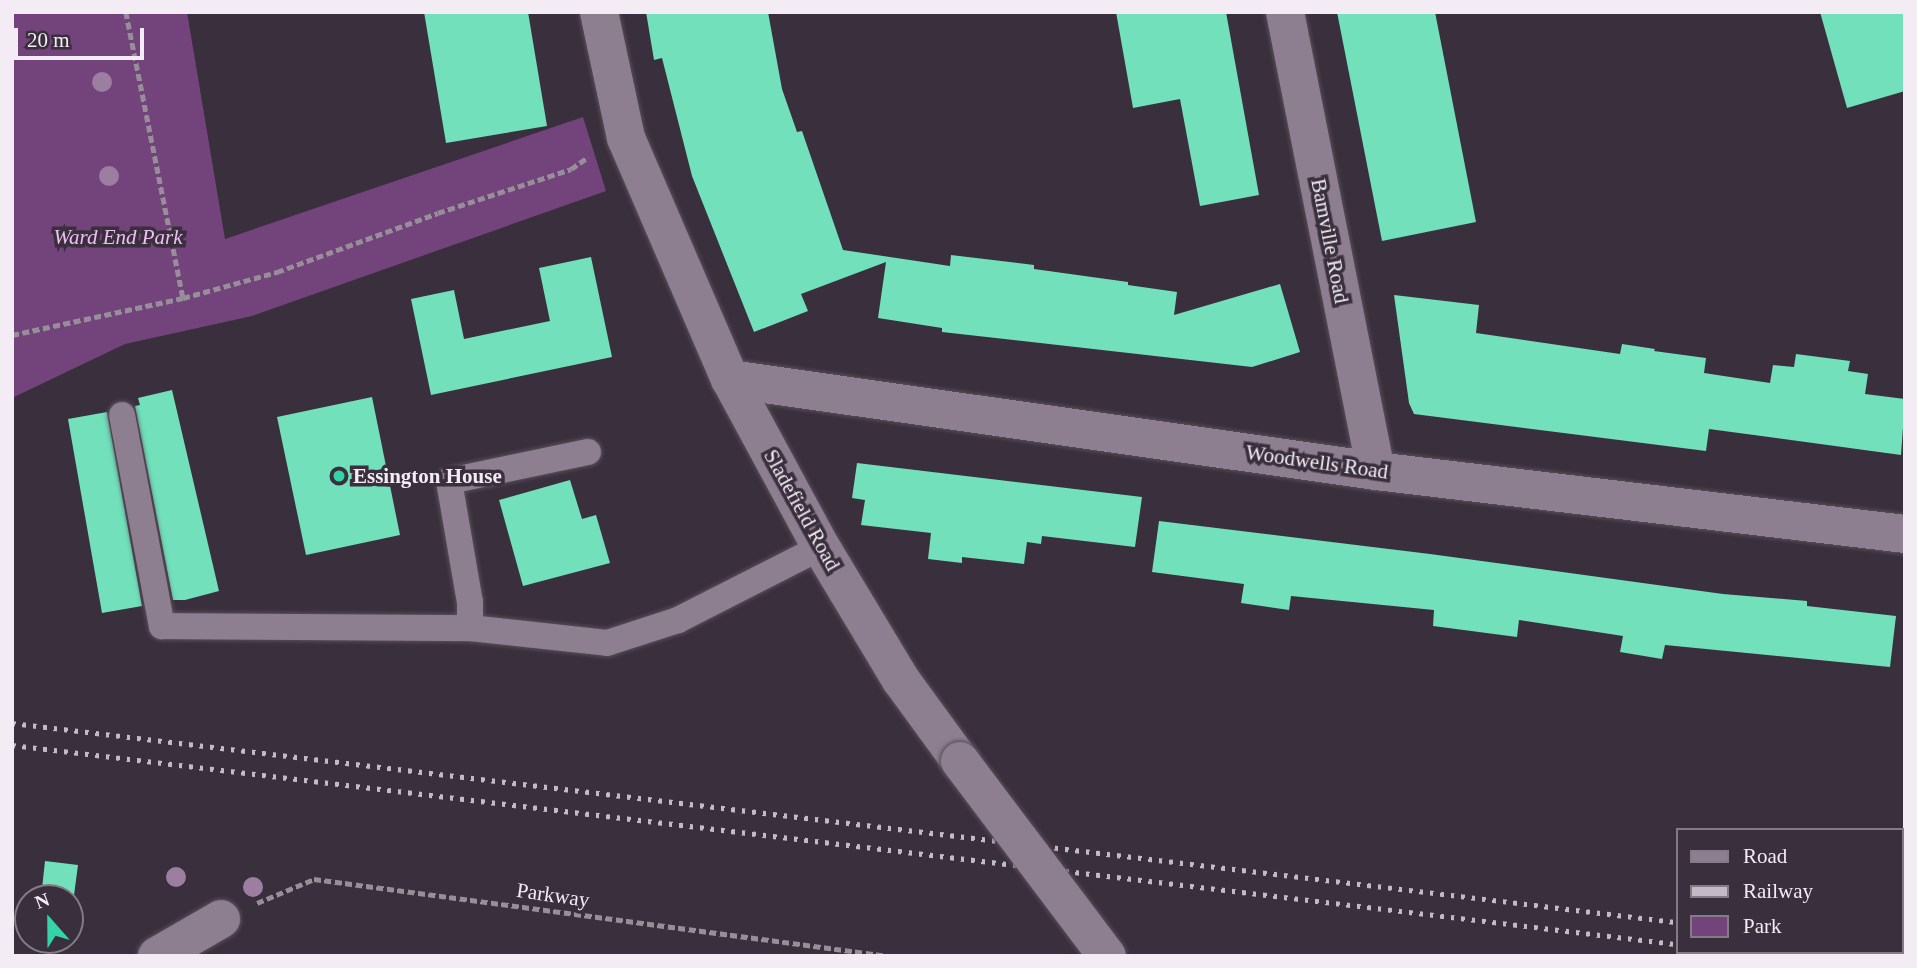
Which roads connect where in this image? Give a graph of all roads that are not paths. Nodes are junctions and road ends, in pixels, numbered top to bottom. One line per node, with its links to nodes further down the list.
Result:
1 (599, 12): 3 (street, Sladefield Road)
2 (1285, 12): 6 (street, Bamville Road)
3 (730, 379): 6 (street, Woodwells Road); 8 (street, Sladefield Road)
4 (122, 415): 9 (lane)
5 (589, 452): 9 (lane)
6 (1376, 471): 7 (street, Woodwells Road)
7 (1905, 534)
8 (821, 547): 9 (lane); 12 (street, Sladefield Road, bridge)
9 (470, 628)
10 (221, 919): 11 (street)
11 (157, 956)
12 (1107, 956)

